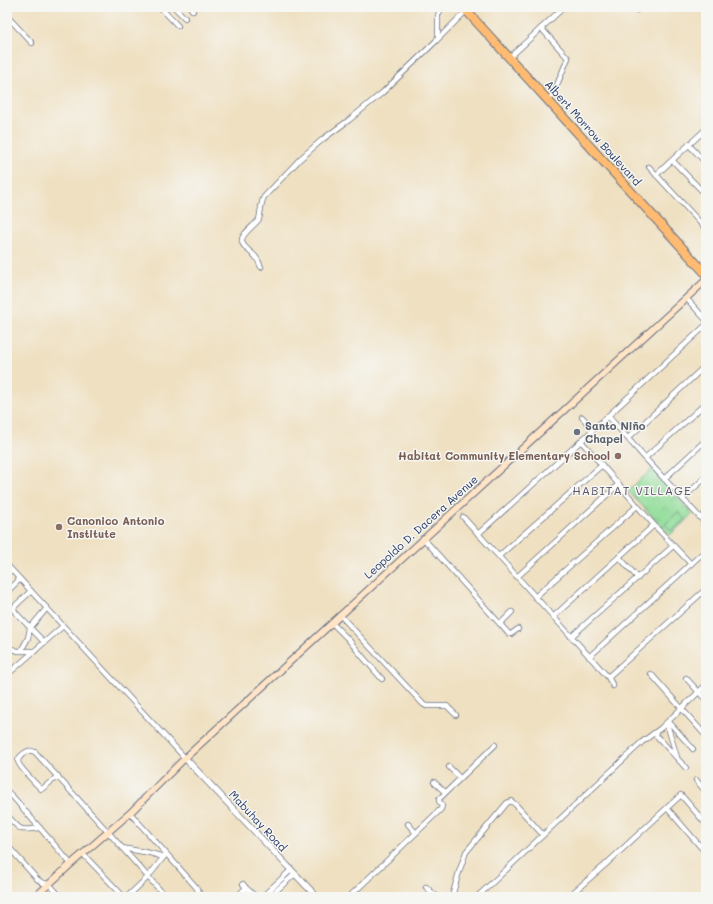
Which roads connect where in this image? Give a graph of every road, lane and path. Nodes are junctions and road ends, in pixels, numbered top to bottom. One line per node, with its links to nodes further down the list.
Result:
1 (163, 7): 8 (street)
2 (174, 7): 7 (street)
3 (442, 7): 10 (street)
4 (564, 7): 9 (street)
5 (465, 9): 10 (street); 12 (highway, Albert Morrow Boulevard)
6 (7, 16): 11 (street)
7 (185, 18)
8 (178, 26)
9 (541, 28): 12 (street); 13 (street)
10 (436, 41): 22 (street)
11 (32, 43)
12 (509, 58): 13 (highway, Albert Morrow Boulevard)
13 (549, 101): 23 (highway, Albert Morrow Boulevard)
14 (706, 130): 15 (street)
15 (689, 145): 16 (street); 17 (street)
16 (673, 161): 19 (street); 20 (street)
17 (706, 163)
18 (649, 167): 19 (street)
19 (656, 176): 21 (street)
20 (706, 196)
21 (706, 230)
22 (261, 267)
23 (706, 274)
24 (706, 280): 25 (main road, Leopoldo D. Dacera Avenue)
25 (686, 298): 26 (street); 49 (main road, Leopoldo D. Dacera Avenue)
26 (706, 320)
27 (706, 326): 30 (street)
28 (706, 365): 33 (street)
29 (706, 403): 36 (street)
30 (608, 416): 32 (street); 33 (street)
31 (582, 417): 32 (street)
32 (593, 429): 35 (street)
33 (628, 438): 36 (street)
34 (706, 440): 39 (street)
35 (581, 441): 37 (street); 48 (street)
36 (645, 458): 39 (street)
37 (602, 465): 40 (street); 52 (street)
38 (706, 477): 41 (street)
39 (664, 479): 41 (street)
40 (619, 484): 42 (street); 56 (street)
41 (683, 498): 45 (street)
42 (638, 506): 47 (street); 62 (street)
43 (706, 513): 45 (street)
44 (463, 517): 48 (street)
45 (701, 518): 46 (street)
46 (706, 524)
47 (654, 525): 50 (street); 53 (street)
48 (478, 534): 52 (street)
49 (423, 538): 65 (main road, Leopoldo D. Dacera Avenue); 68 (street)
50 (674, 546): 55 (street); 57 (street)
51 (706, 550): 55 (street)
52 (499, 556): 56 (street)
53 (619, 557): 57 (street); 66 (street)
54 (7, 564): 58 (street)
55 (691, 564): 77 (street)
56 (517, 577): 62 (street)
57 (638, 578): 72 (street)
58 (20, 579): 60 (street); 61 (street)
59 (706, 589): 80 (street)
60 (31, 591): 63 (street); 70 (street)
61 (7, 592)
62 (535, 597): 66 (street)
63 (47, 608): 69 (street); 70 (street)
64 (512, 612): 68 (street)
65 (340, 615): 67 (main road, Leopoldo D. Dacera Avenue); 88 (street)
66 (553, 617): 72 (street)
67 (332, 623): 82 (street); 94 (main road, Leopoldo D. Dacera Avenue)
68 (500, 624): 71 (street)
69 (63, 626): 73 (street); 94 (street)
70 (30, 628): 73 (street); 76 (street)
71 (518, 628)
72 (571, 637): 77 (street)
73 (44, 642): 75 (street)
74 (7, 647): 76 (street)
75 (34, 650): 76 (street); 79 (street)
76 (21, 651)
77 (589, 657): 80 (street)
78 (650, 674): 87 (street)
79 (7, 675)
80 (608, 677): 84 (street)
81 (686, 678): 85 (street)
82 (382, 679)
83 (706, 685): 85 (street)
84 (613, 686)
85 (699, 692): 86 (street); 87 (street)
86 (706, 700)
87 (682, 709): 89 (street); 91 (street)
88 (456, 715)
89 (668, 723): 90 (street); 93 (street); 95 (street)
90 (654, 733): 95 (street); 115 (street)
91 (706, 736)
92 (495, 745): 99 (street)
93 (693, 749)
94 (185, 758): 108 (main road, Leopoldo D. Dacera Avenue); 122 (street, Mabuhay Road)
95 (678, 758): 97 (street)
96 (449, 767): 99 (street)
97 (686, 768)
98 (58, 776): 98 (street); 113 (street)
99 (460, 778): 105 (street)
100 (696, 780): 103 (street)
101 (434, 782): 105 (street)
102 (706, 783): 103 (street)
103 (702, 787): 106 (street)
104 (7, 791): 112 (street)
105 (446, 792): 114 (street)
106 (706, 792)
107 (667, 808): 111 (street); 118 (street); 140 (street)
108 (130, 813): 113 (main road, Leopoldo D. Dacera Avenue); 120 (street)
109 (7, 815): 112 (street)
110 (408, 824): 114 (street)
111 (706, 824)
112 (40, 828): 121 (street)
113 (108, 832): 117 (street); 119 (main road, Leopoldo D. Dacera Avenue)
114 (416, 833): 136 (street)
115 (543, 835): 138 (street); 139 (street)
116 (7, 845): 124 (street)
117 (122, 848): 120 (street); 123 (street)
118 (706, 852)
119 (83, 854): 121 (main road, Leopoldo D. Dacera Avenue); 129 (street)
120 (165, 856): 123 (street); 131 (street)
121 (71, 864): 124 (main road, Leopoldo D. Dacera Avenue)
122 (293, 872): 126 (street); 135 (street, Mabuhay Road)
123 (148, 877): 129 (street); 130 (street)
124 (49, 884): 127 (main road, Leopoldo D. Dacera Avenue); 128 (street)
125 (426, 886): 137 (street)
126 (270, 894): 134 (street)
127 (35, 897)
128 (61, 897)
129 (126, 897)
130 (166, 897)
131 (200, 897)
132 (236, 897): 133 (street)
133 (256, 897)
134 (262, 897)
135 (317, 897)
136 (349, 897)
137 (436, 897)
138 (453, 897)
139 (477, 897)
140 (568, 897)

